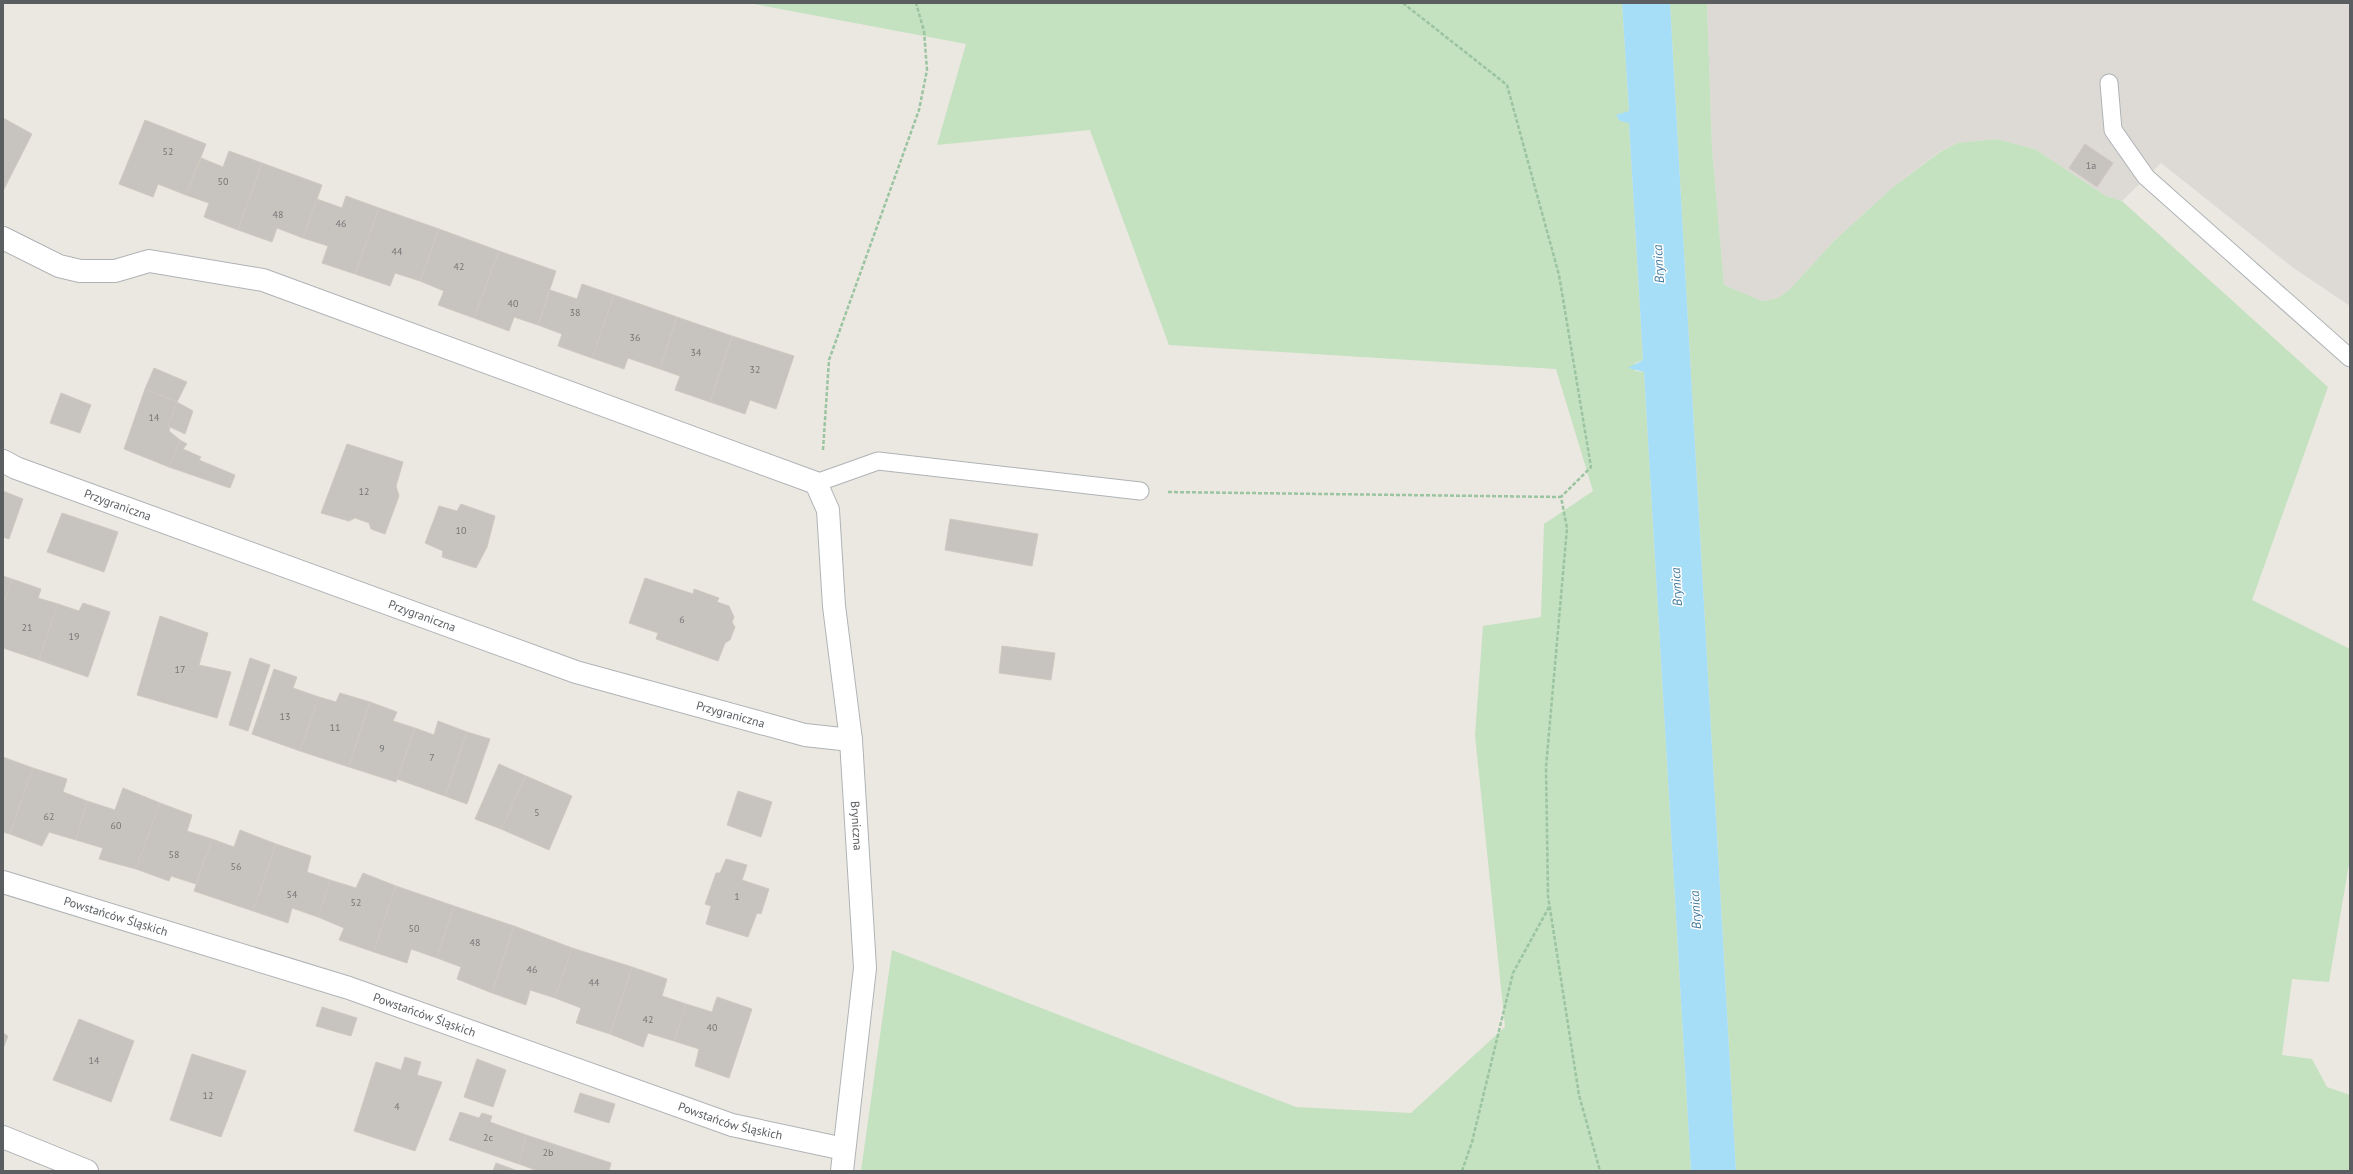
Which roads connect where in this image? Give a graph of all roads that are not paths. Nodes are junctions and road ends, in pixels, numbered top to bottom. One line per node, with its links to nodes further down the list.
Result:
1 (2109, 83): 3 (lane)
2 (3, 238): 5 (street)
3 (2350, 358)
4 (3, 462): 7 (street, Przygraniczna)
5 (816, 483): 6 (lane); 7 (street, Bryniczna)
6 (1140, 491)
7 (851, 740): 10 (street, Bryniczna)
8 (3, 882): 10 (street, Powstańców Śląskich)
9 (3, 1137): 11 (street)
10 (844, 1149): 12 (street, Bryniczna)
11 (87, 1171)
12 (842, 1171)

